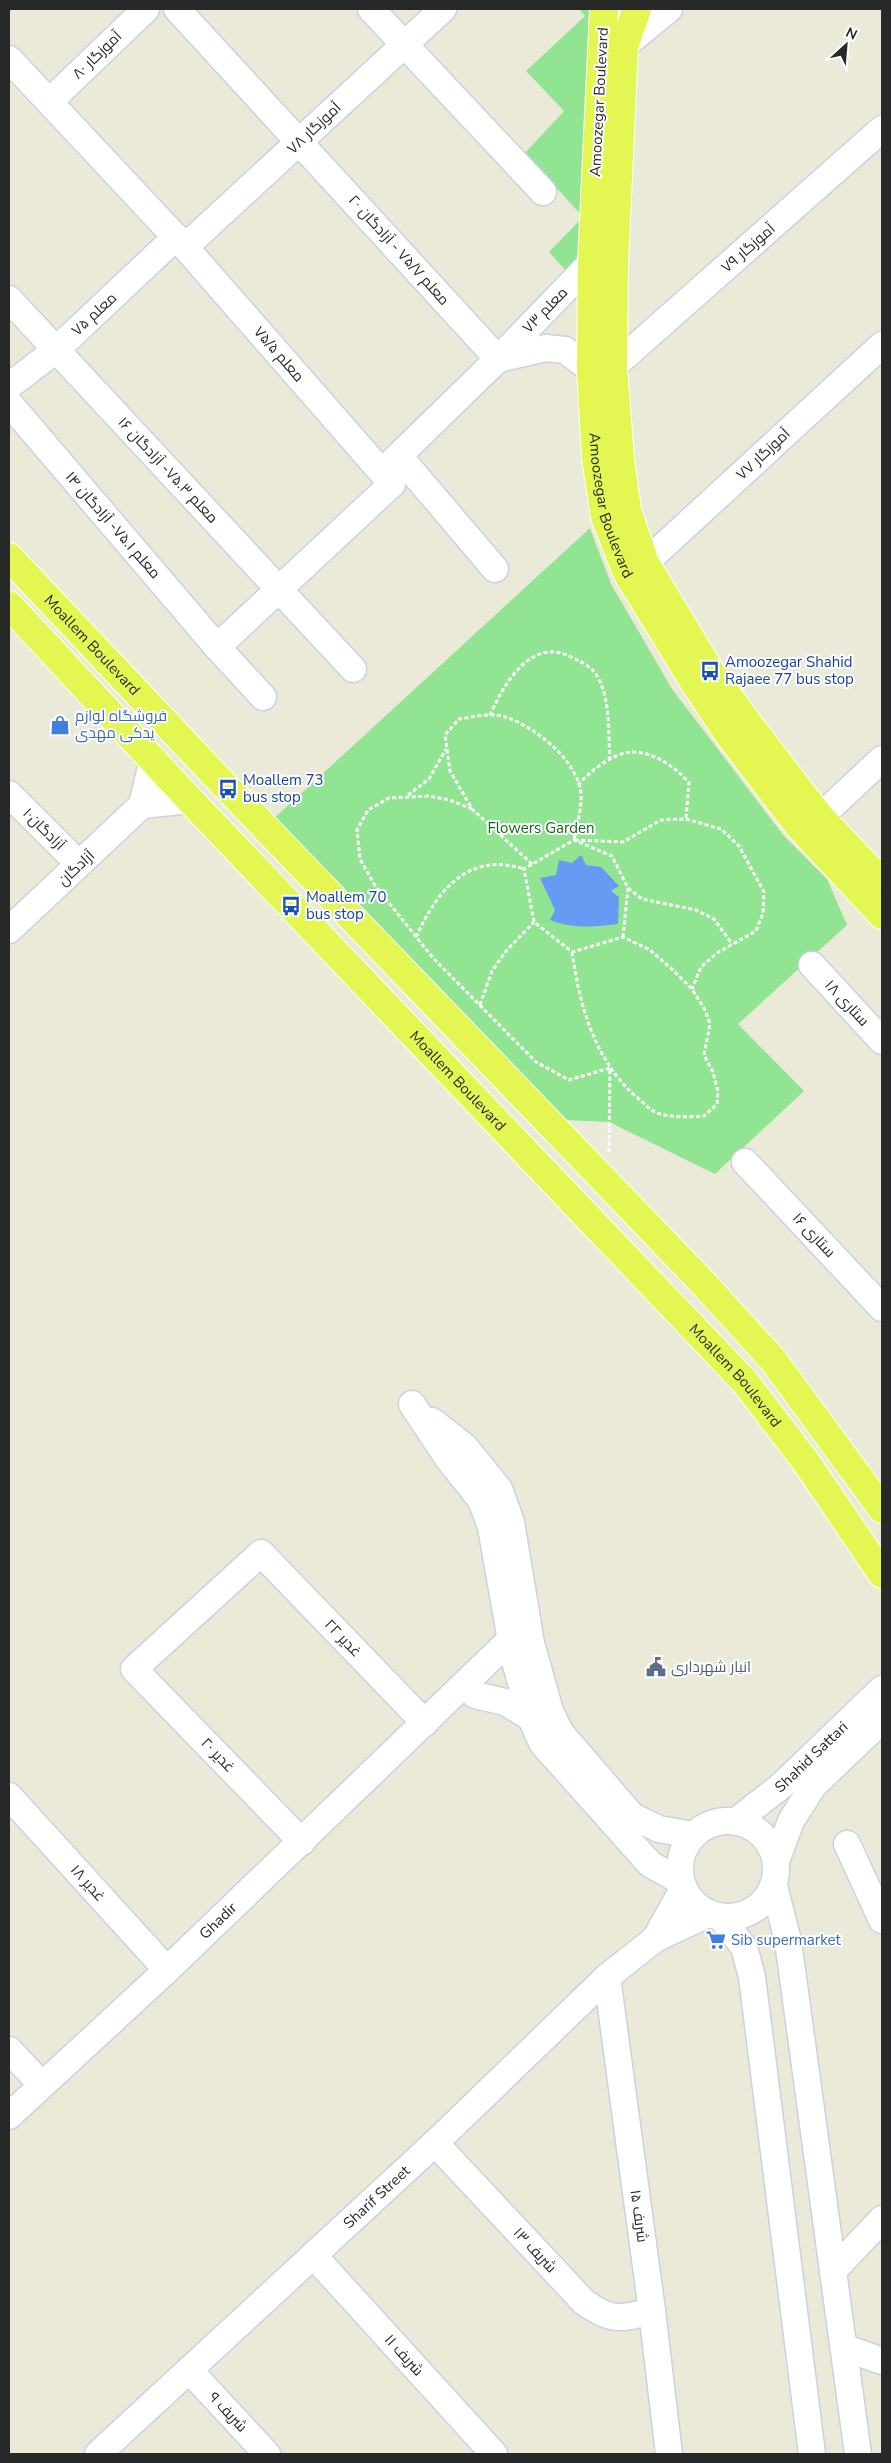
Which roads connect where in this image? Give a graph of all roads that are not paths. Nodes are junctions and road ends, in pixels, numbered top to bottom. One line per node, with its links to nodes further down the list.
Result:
1 (146, 9): 11 (street, آموزگار ۸۰)
2 (177, 9): 13 (street, معلم ۷۵/۷ - آزادگان ۲۰)
3 (371, 9): 8 (street)
4 (443, 9): 8 (street, آموزگار ۷۸)
5 (604, 9): 16 (main road, Amoozegar Boulevard)
6 (637, 9): 9 (main road, Amoozegar Boulevard)
7 (669, 9): 9 (street)
8 (404, 44): 13 (street, آموزگار ۷۸); 14 (street)
9 (624, 46): 21 (main road, Amoozegar Boulevard)
10 (9, 59): 11 (street, معلم ۷۵/۵)
11 (49, 102): 15 (street, معلم ۷۵/۵)
12 (882, 129): 21 (street, ۷۹ آموزگار)
13 (299, 141): 15 (street, آموزگار ۷۸); 20 (street, معلم ۷۵/۷ - آزادگان ۲۰)
14 (543, 192)
15 (180, 242): 19 (street, معلم ۷۵); 24 (street, معلم ۷۵/۵)
16 (592, 262): 20 (street, معلم ۷۳); 21 (main road, Amoozegar Boulevard)
17 (9, 299): 19 (street, معلم ۷۵.۳- آزادگان ۱۶)
18 (882, 345): 26 (street, ۷۷ آموزگار)
19 (56, 350): 22 (street, معلم ۷۵); 28 (street, معلم ۷۵.۳- آزادگان ۱۶)
20 (498, 359): 21 (street); 24 (street, معلم ۷۳)
21 (602, 369): 26 (main road, Amoozegar Boulevard); 41 (main road, Amoozegar Boulevard)
22 (9, 386)
23 (9, 403): 30 (street, معلم ۷۵.۱- آزادگان ۱۴)
24 (391, 464): 27 (street, معلم ۷۵/۵); 28 (street)
25 (9, 557): 47 (main road, Moallem Boulevard)
26 (645, 563): 38 (main road, Amoozegar Boulevard)
27 (494, 569)
28 (279, 589): 30 (street); 31 (street, معلم ۷۵.۳- آزادگان ۱۶)
29 (9, 605): 34 (main road, Moallem Boulevard)
30 (217, 647): 32 (street, معلم ۷۵.۱- آزادگان ۱۴)
31 (352, 669)
32 (263, 697)
33 (882, 759): 38 (street)
34 (153, 760): 36 (main road, Moallem Boulevard); 37 (street)
35 (9, 794): 39 (street, آزادگان۱۰)
36 (190, 800): 37 (street); 48 (main road, Moallem Boulevard)
37 (142, 805): 39 (street, آزادگان)
38 (820, 816): 40 (main road, Amoozegar Boulevard)
39 (79, 864): 42 (street, آزادگان)
40 (882, 882)
41 (882, 915)
42 (9, 930)
43 (812, 965): 44 (street, ستاری ۱۸)
44 (882, 1041)
45 (745, 1162): 46 (street, ستاری ۱۶)
46 (877, 1293)
47 (882, 1509)
48 (882, 1574)
49 (518, 1647): 49 (street); 52 (street, Ghadir); 53 (street); 55 (street, Ghadir); 58 (street)
50 (134, 1669): 55 (street, غدیر ۲۲); 59 (street, غدیر ۲۰)
51 (882, 1689): 57 (street, Shahid Sattari)
52 (475, 1695): 53 (street); 55 (street, Ghadir)
53 (531, 1718): 62 (street)
54 (882, 1720): 61 (street, Shahid Sattari)
55 (425, 1723): 59 (street, Ghadir)
56 (9, 1796): 66 (street, غدیر ۱۸)
57 (736, 1821): 58 (street); 61 (street)
58 (693, 1835): 62 (street)
59 (302, 1842): 66 (street, Ghadir)
60 (847, 1844): 64 (street)
61 (775, 1873): 63 (street); 74 (street)
62 (682, 1885): 63 (street); 65 (street, Sharif Street)
63 (715, 1916): 65 (street, Sharif Street); 83 (street)
64 (882, 1920)
65 (655, 1939): 67 (street, Sharif Street)
66 (167, 1970): 69 (street, Ghadir)
67 (607, 1977): 71 (street, Sharif Street); 75 (street, شریف ۱۵)
68 (9, 2050): 69 (street)
69 (42, 2085): 70 (street, Ghadir)
70 (9, 2116)
71 (435, 2143): 73 (street, Sharif Street); 75 (street, شریف ۱۳)
72 (882, 2219): 74 (street)
73 (313, 2256): 78 (street, Sharif Street); 81 (street, شریف ۱۱)
74 (833, 2271): 76 (street)
75 (652, 2311): 82 (street, شریف ۱۵)
76 (844, 2347): 77 (street); 84 (street)
77 (882, 2362)
78 (189, 2370): 79 (street, Sharif Street); 80 (street, شریف ۹)
79 (98, 2454)
80 (266, 2454)
81 (494, 2454)
82 (669, 2454)
83 (812, 2454)
84 (858, 2454)

